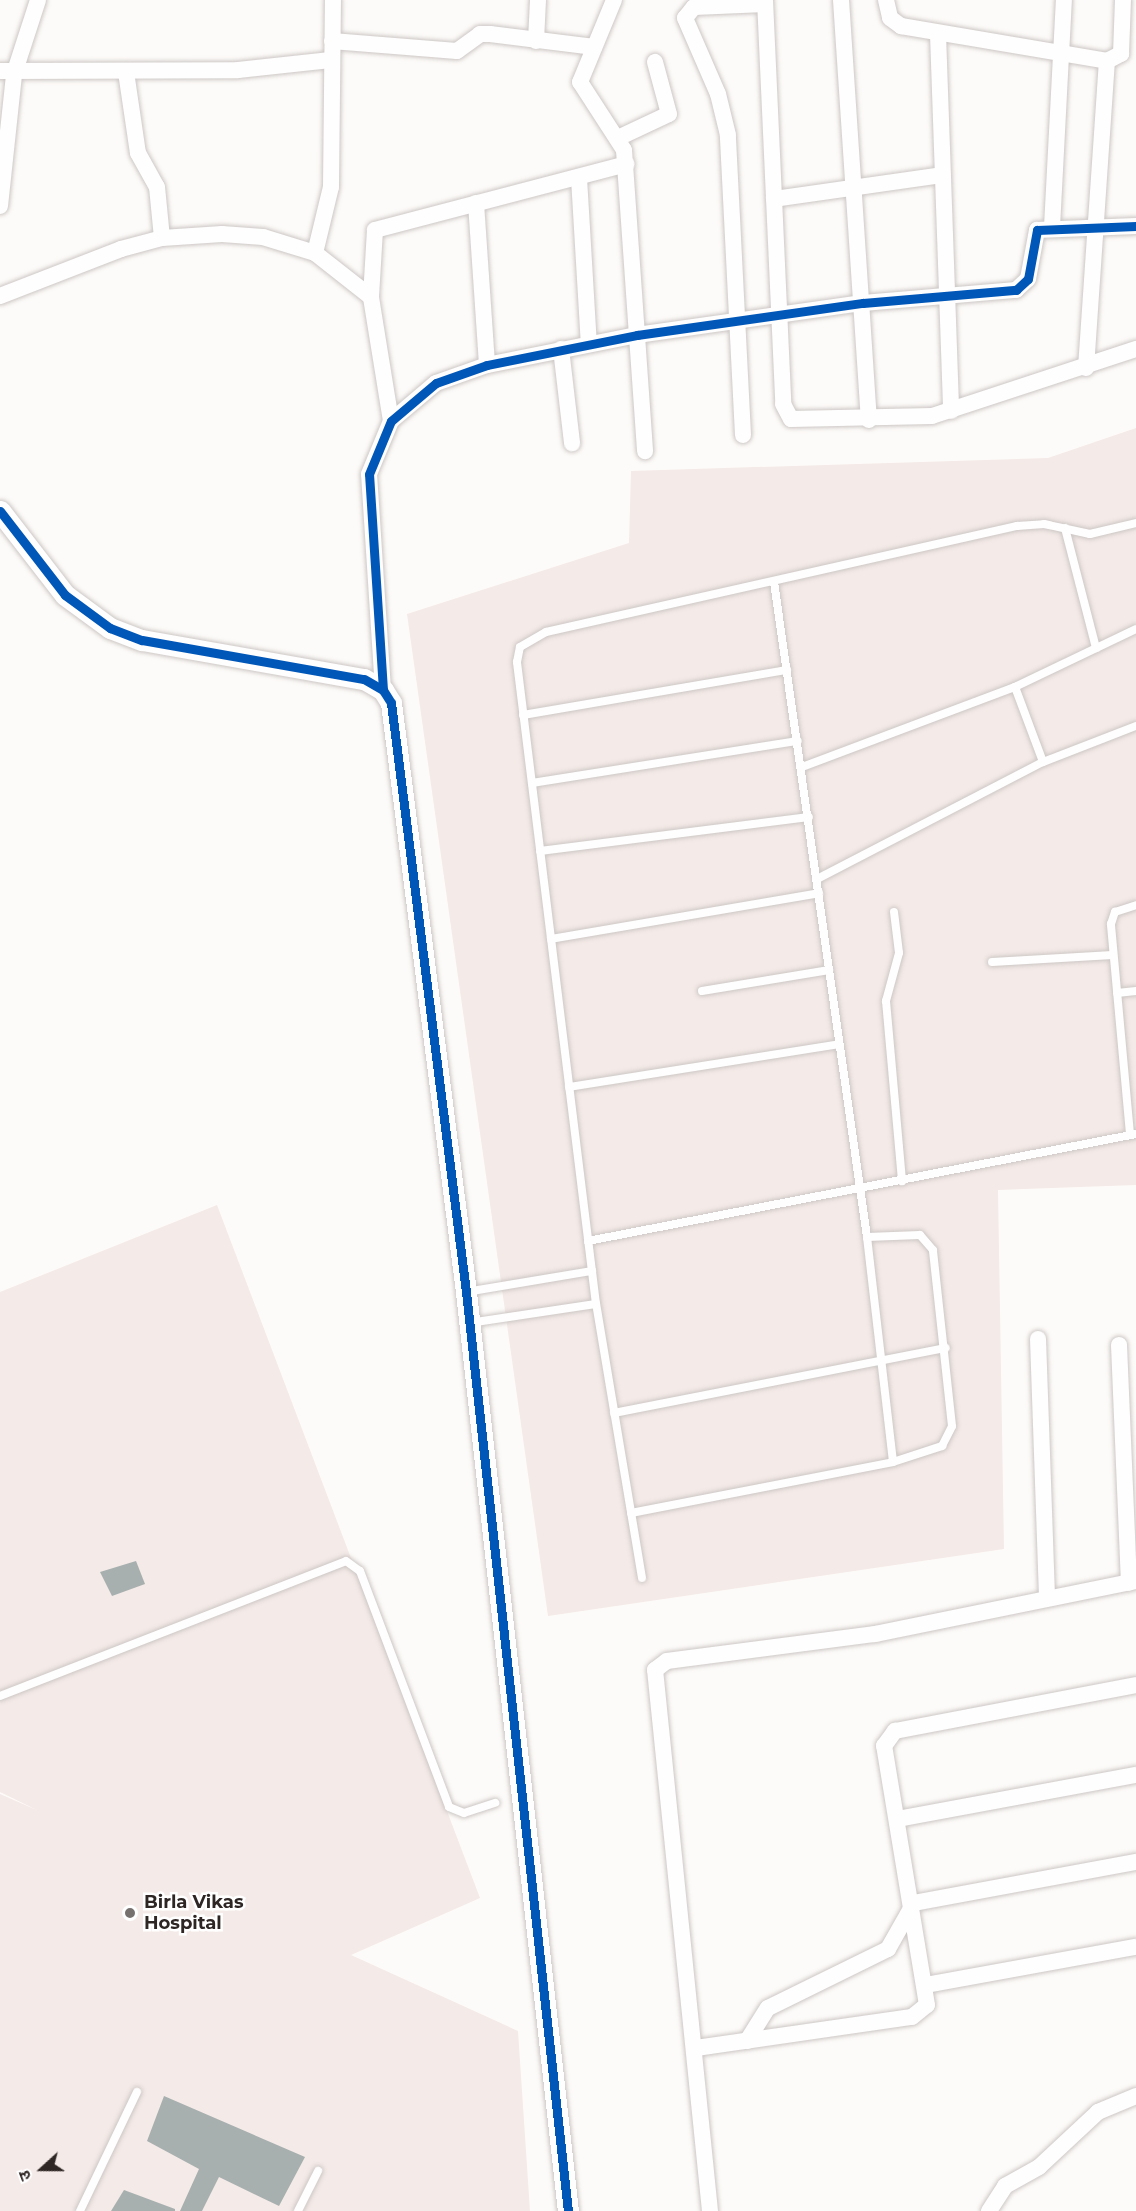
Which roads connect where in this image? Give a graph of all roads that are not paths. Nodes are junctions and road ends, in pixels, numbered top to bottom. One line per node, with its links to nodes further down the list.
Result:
1 (38, 0): 18 (street)
2 (333, 0): 12 (street)
3 (538, 0): 11 (street)
4 (614, 0): 13 (street)
5 (841, 0): 24 (street)
6 (886, 0): 10 (street)
7 (1064, 0): 14 (street)
8 (1123, 0): 16 (street)
9 (765, 2): 25 (street); 38 (street)
10 (938, 34): 14 (street); 22 (street)
11 (536, 40): 12 (street); 13 (street)
12 (332, 41): 15 (street)
13 (594, 47): 20 (street)
14 (1059, 56): 16 (street); 29 (street)
15 (330, 60): 19 (street); 32 (street)
16 (1107, 60): 30 (street)
17 (655, 62): 20 (street)
18 (7, 72): 19 (street); 27 (street)
19 (126, 72): 31 (street)
20 (620, 137): 21 (street)
21 (626, 165): 23 (street); 39 (street)
22 (942, 175): 24 (street); 34 (street)
23 (579, 178): 26 (street); 40 (street)
24 (856, 187): 25 (street); 36 (street)
25 (774, 199): 37 (street)
26 (476, 203): 35 (street); 43 (street)
27 (0, 206)
28 (1136, 226): 30 (street)
29 (1052, 227): 30 (street); 34 (street)
30 (1094, 227): 44 (street)
31 (162, 238): 32 (street); 33 (street)
32 (315, 253): 35 (street)
33 (0, 296)
34 (945, 296): 36 (street); 45 (street)
35 (371, 297): 47 (street)
36 (863, 303): 37 (street); 46 (street)
37 (778, 315): 38 (street); 46 (street)
38 (736, 321): 39 (street); 48 (street)
39 (637, 334): 40 (street); 50 (street)
40 (589, 344): 42 (street)
41 (1136, 349): 44 (street)
42 (561, 350): 43 (street); 49 (street)
43 (487, 365): 47 (street)
44 (1086, 368): 45 (street)
45 (951, 411): 46 (street)
46 (869, 420)
47 (391, 421): 59 (street)
48 (743, 435)
49 (572, 443)
50 (645, 451)
51 (0, 511): 59 (street)
52 (1136, 523): 53 (lane)
53 (1065, 528): 54 (lane); 56 (lane)
54 (774, 582): 57 (lane); 60 (lane)
55 (1136, 629): 56 (lane)
56 (1096, 648): 58 (lane)
57 (787, 670): 60 (lane); 62 (lane)
58 (1015, 687): 63 (lane); 64 (lane)
59 (382, 690): 87 (street)
60 (523, 715): 65 (lane)
61 (1136, 726): 63 (lane)
62 (798, 741): 64 (lane); 65 (lane)
63 (1043, 762): 68 (lane)
64 (802, 767): 66 (lane)
65 (532, 783): 67 (lane)
66 (809, 817): 67 (lane); 68 (lane)
67 (540, 851): 72 (lane)
68 (817, 879): 69 (lane)
69 (819, 892): 72 (lane); 75 (lane)
70 (1136, 905): 73 (lane)
71 (894, 912): 82 (lane)
72 (551, 939): 80 (lane)
73 (1113, 955): 74 (lane); 78 (lane)
74 (992, 962)
75 (829, 970): 76 (lane); 79 (lane)
76 (702, 991)
77 (1136, 991): 78 (lane)
78 (1117, 993): 81 (lane)
79 (838, 1044): 80 (lane); 83 (lane)
80 (569, 1087): 85 (lane)
81 (1133, 1134): 82 (lane)
82 (902, 1180): 83 (lane)
83 (857, 1189): 84 (lane); 85 (lane)
84 (867, 1237): 92 (lane); 93 (lane)
85 (588, 1241): 86 (lane)
86 (592, 1271): 87 (lane); 88 (lane)
87 (466, 1292): 89 (street)
88 (596, 1305): 89 (lane); 94 (lane)
89 (469, 1323): 116 (street)
90 (1038, 1339): 99 (street)
91 (1119, 1345): 98 (street)
92 (946, 1348): 93 (lane); 95 (lane)
93 (878, 1358): 94 (lane); 95 (lane)
94 (614, 1413): 96 (lane)
95 (893, 1462): 96 (lane)
96 (631, 1513): 97 (lane)
97 (642, 1578)
98 (1133, 1582): 99 (street)
99 (1047, 1596): 110 (street)
100 (1136, 1685): 104 (street)
101 (0, 1696): 103 (lane)
102 (1136, 1775): 104 (street)
103 (495, 1803)
104 (898, 1819): 106 (street)
105 (1136, 1862): 106 (street)
106 (914, 1903): 108 (street); 109 (street)
107 (1136, 1947): 108 (street)
108 (926, 1985): 109 (street)
109 (747, 2041): 110 (street)
110 (696, 2048): 117 (street)
111 (136, 2092): 114 (lane)
112 (1136, 2096): 118 (street)
113 (318, 2171): 115 (lane)
114 (80, 2211)
115 (298, 2211)
116 (568, 2211)
117 (710, 2211)
118 (989, 2211)

